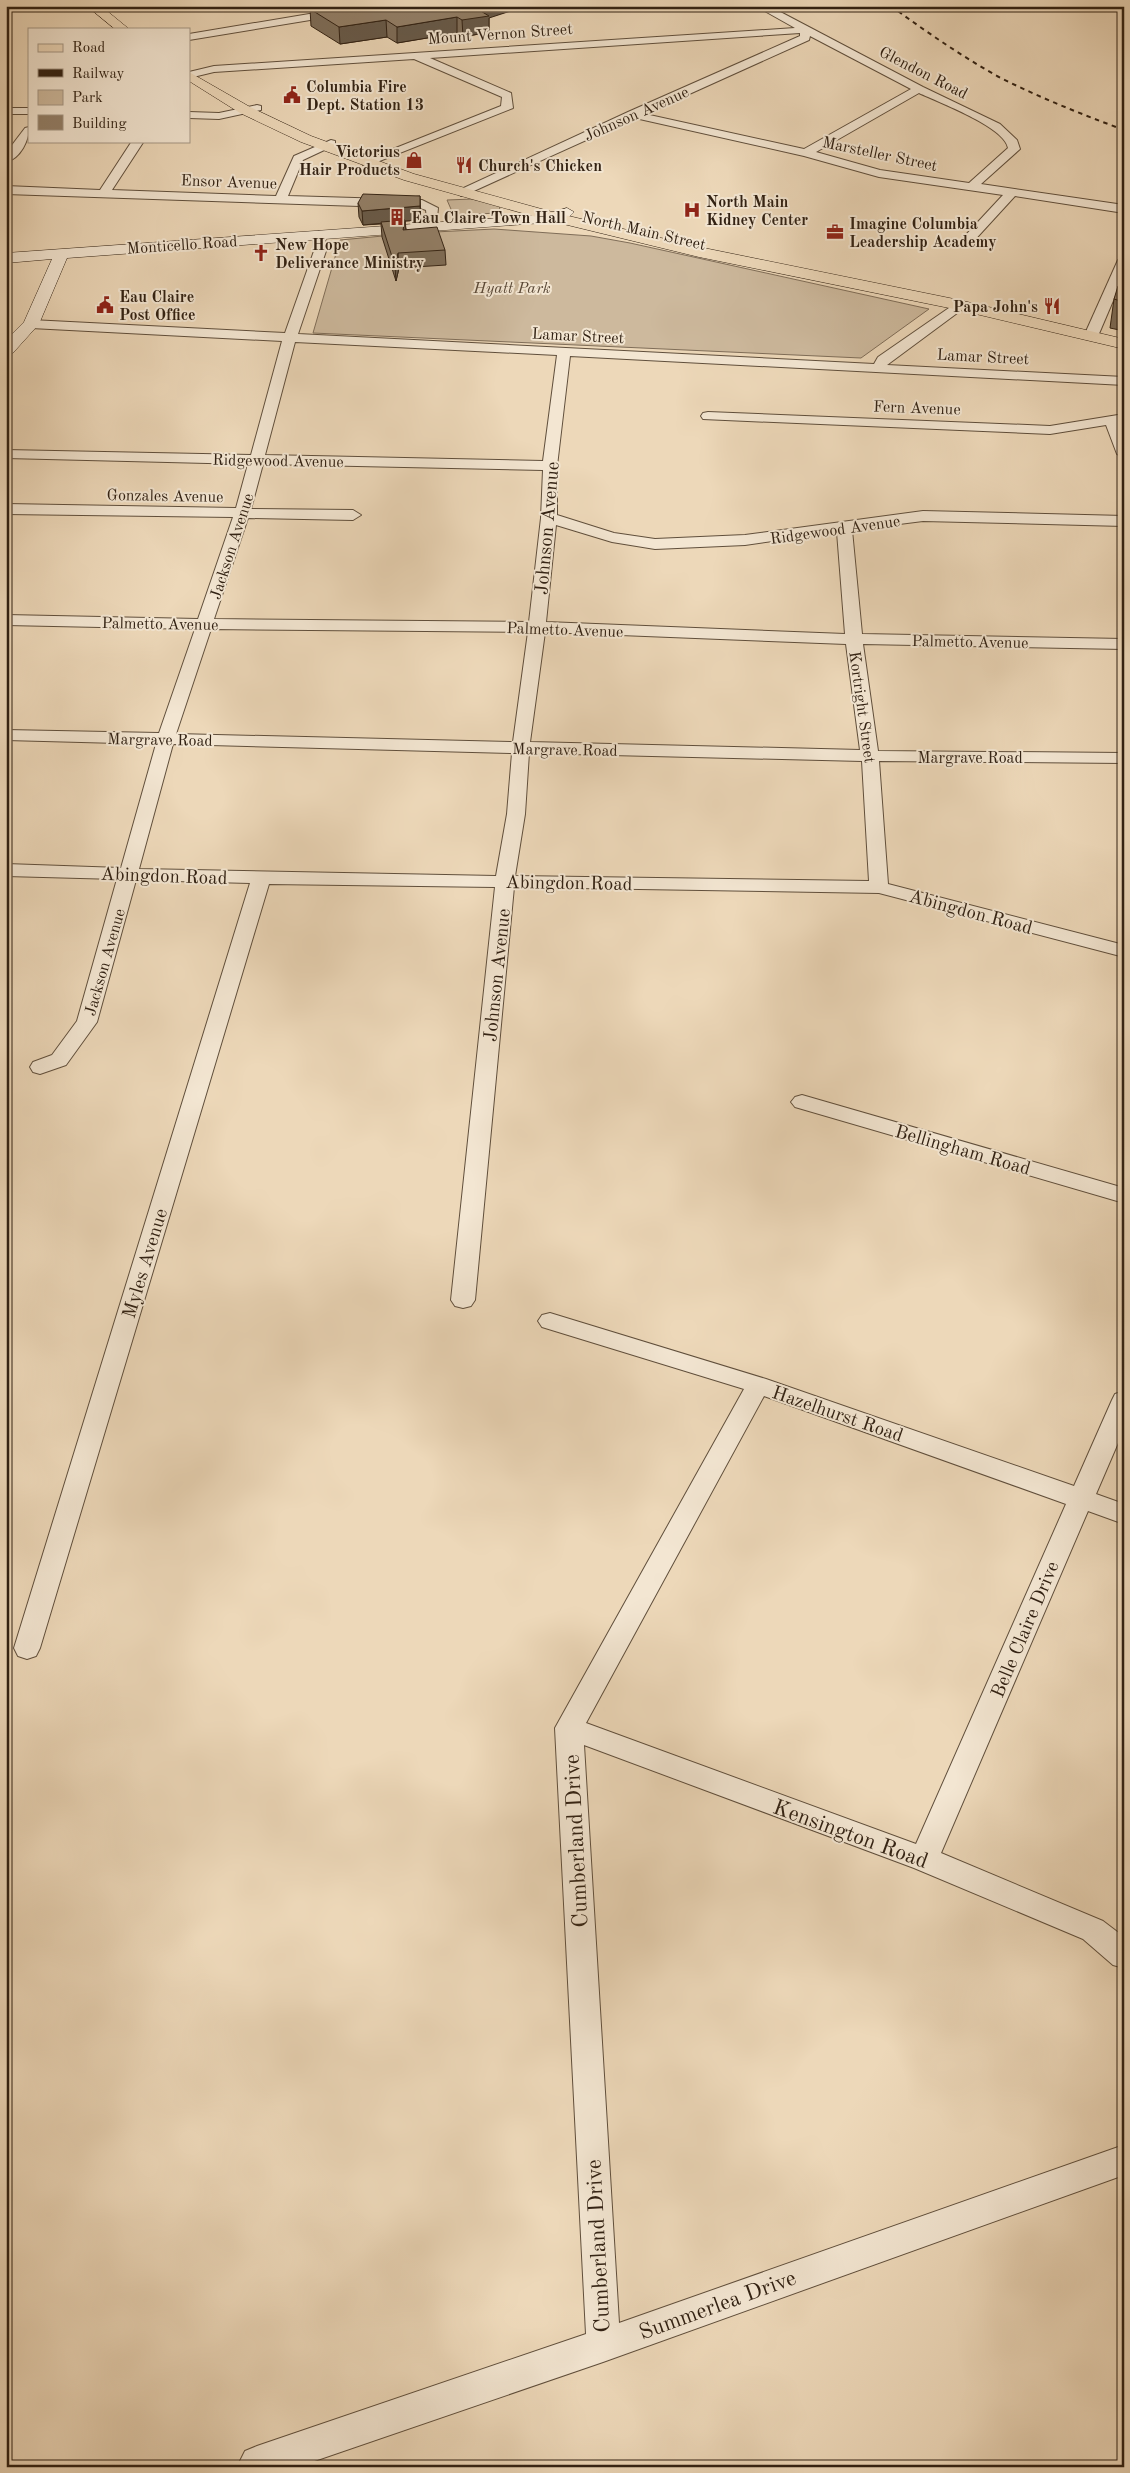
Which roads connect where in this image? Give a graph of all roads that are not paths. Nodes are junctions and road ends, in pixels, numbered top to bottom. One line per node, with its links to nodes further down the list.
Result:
1 (93, 6): 7 (main road)
2 (106, 6): 8 (main road)
3 (377, 6): 6 (street)
4 (761, 6): 9 (street, Glendon Road)
5 (297, 10): 6 (street)
6 (309, 18): 10 (street)
7 (122, 28)
8 (134, 28)
9 (806, 30): 11 (street, Mount Vernon Street); 13 (street, Glendon Road); 17 (street, Johnson Avenue)
10 (190, 37)
11 (414, 55): 12 (street, Mount Vernon Street); 24 (street)
12 (191, 73): 14 (main road, North Main Street)
13 (919, 89): 22 (street); 25 (street, Glendon Road)
14 (251, 109): 18 (street); 21 (main road, North Main Street)
15 (6, 110): 16 (street)
16 (28, 111)
17 (632, 114): 22 (street, Marsteller Street); 27 (street, Johnson Avenue)
18 (190, 116)
19 (28, 132): 23 (street)
20 (137, 142): 29 (street)
21 (327, 145): 24 (main road, North Main Street); 30 (street)
22 (806, 154): 25 (street, Marsteller Street)
23 (6, 159)
24 (371, 162): 27 (main road, North Main Street)
25 (972, 186): 28 (street, Marsteller Street)
26 (6, 190): 29 (street, Ensor Avenue)
27 (465, 190): 32 (main road, North Main Street)
28 (1013, 191): 31 (street, Marsteller Street); 35 (street)
29 (104, 193): 30 (street, Ensor Avenue)
30 (281, 199): 33 (street, Ensor Avenue)
31 (1124, 209)
32 (560, 214): 33 (main road, Monticello Road); 39 (main road, North Main Street)
33 (432, 226): 34 (main road, Monticello Road)
34 (319, 234): 36 (main road, Monticello Road); 42 (street, Jackson Avenue)
35 (967, 241)
36 (62, 253): 37 (main road, Monticello Road); 40 (main road)
37 (6, 258)
38 (1124, 260): 41 (street)
39 (959, 305): 41 (main road, North Main Street); 46 (street)
40 (31, 324): 42 (street, Lamar Street); 44 (main road)
41 (1090, 336): 43 (main road, North Main Street)
42 (290, 337): 45 (street, Lamar Street); 52 (street, Jackson Avenue)
43 (1124, 344)
44 (6, 350)
45 (564, 352): 46 (street, Lamar Street); 53 (street, Johnson Avenue)
46 (877, 368): 47 (street, Lamar Street)
47 (1124, 381)
48 (708, 416): 49 (street, Fern Avenue)
49 (1118, 420): 51 (street)
50 (6, 454): 52 (street, Ridgewood Avenue)
51 (1124, 454)
52 (258, 459): 53 (street, Ridgewood Avenue); 55 (street, Jackson Avenue)
53 (550, 466): 57 (street, Johnson Avenue)
54 (6, 509): 55 (street, Gonzales Avenue)
55 (242, 513): 56 (street, Gonzales Avenue); 61 (street, Jackson Avenue)
56 (353, 516)
57 (549, 518): 59 (street, Ridgewood Avenue); 62 (street, Johnson Avenue)
58 (1124, 521): 59 (street, Ridgewood Avenue)
59 (844, 528): 63 (street, Kortright Street)
60 (6, 620): 61 (street, Palmetto Avenue)
61 (206, 624): 62 (street, Palmetto Avenue); 66 (street, Jackson Avenue)
62 (537, 628): 63 (street, Palmetto Avenue); 67 (street, Johnson Avenue)
63 (854, 639): 64 (street, Palmetto Avenue); 68 (street, Kortright Street)
64 (1124, 644)
65 (6, 735): 66 (street, Margrave Road)
66 (166, 739): 67 (street, Margrave Road); 71 (street, Jackson Avenue)
67 (521, 748): 68 (street, Margrave Road); 73 (street, Johnson Avenue)
68 (870, 756): 69 (street, Margrave Road); 74 (street, Kortright Street)
69 (1124, 758)
70 (6, 870): 71 (street, Abingdon Road)
71 (129, 874): 72 (street, Abingdon Road); 76 (street, Jackson Avenue)
72 (262, 878): 73 (street, Abingdon Road); 85 (street, Myles Avenue)
73 (506, 881): 74 (street, Abingdon Road); 79 (street, Johnson Avenue)
74 (879, 887): 75 (street, Abingdon Road)
75 (1124, 951)
76 (40, 1066)
77 (802, 1102): 78 (street, Bellingham Road)
78 (1124, 1196)
79 (463, 1300)
80 (550, 1321): 81 (street, Hazelhurst Road)
81 (758, 1385): 83 (street, Hazelhurst Road); 86 (street, Cumberland Drive)
82 (1124, 1400): 83 (street, Belle Claire Drive)
83 (1080, 1499): 84 (street, Hazelhurst Road); 87 (street, Belle Claire Drive)
84 (1124, 1514)
85 (28, 1648)
86 (569, 1728): 87 (street, Kensington Road); 90 (street, Cumberland Drive)
87 (924, 1859): 88 (street, Kensington Road)
88 (1124, 1955)
89 (1124, 2160): 90 (street, Summerlea Drive)
90 (603, 2345): 91 (street, Summerlea Drive)
91 (254, 2467)

